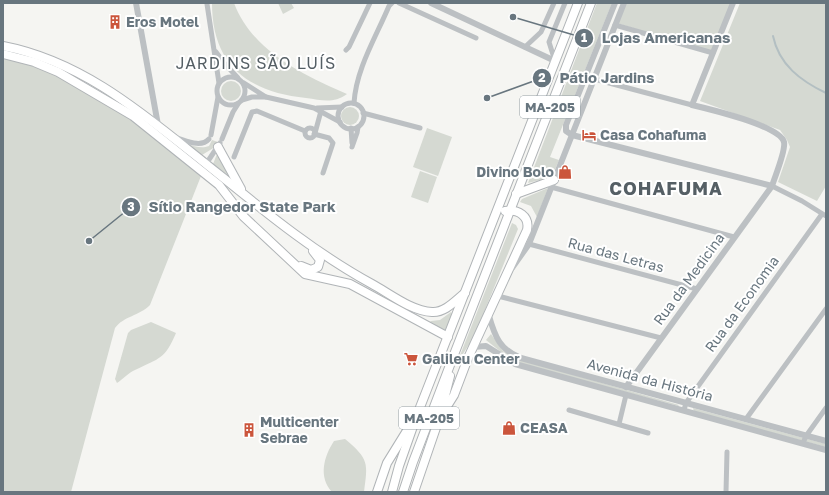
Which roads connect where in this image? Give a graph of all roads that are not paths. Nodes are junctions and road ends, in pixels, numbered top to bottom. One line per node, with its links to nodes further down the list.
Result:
1 (136, 3): 29 (street)
2 (207, 3): 17 (street)
3 (370, 3): 19 (street)
4 (392, 3): 30 (street)
5 (399, 3): 15 (street)
6 (431, 3): 18 (street)
7 (554, 3): 18 (street)
8 (565, 3): 22 (street)
9 (578, 3): 22 (main road, MA-205)
10 (591, 3): 52 (main road, MA-205)
11 (614, 3): 43 (street)
12 (623, 3): 14 (street)
13 (733, 3): 20 (street)
14 (615, 25): 20 (street); 23 (street)
15 (476, 38)
16 (3, 46): 36 (main road)
17 (214, 46): 24 (street); 25 (street)
18 (525, 47): 22 (street)
19 (346, 50)
20 (713, 53): 31 (street)
21 (3, 54): 56 (main road)
22 (555, 61): 54 (main road, MA-205)
23 (594, 79): 31 (street); 43 (street)
24 (241, 81): 25 (street); 27 (street); 28 (street)
25 (219, 83): 26 (street)
26 (218, 97): 28 (street); 44 (street)
27 (266, 97): 28 (street); 33 (street)
28 (241, 102): 45 (street)
29 (152, 104): 36 (street); 38 (street)
30 (354, 104): 32 (street); 35 (street)
31 (692, 105): 50 (street, Rua da Medicina)
32 (342, 107): 33 (street); 37 (street)
33 (314, 108): 34 (street)
34 (321, 111): 37 (street); 42 (street)
35 (363, 113): 39 (street); 41 (street)
36 (144, 114): 38 (main road)
37 (340, 122): 40 (street)
38 (158, 125): 44 (main road)
39 (358, 127): 40 (street); 40 (street)
40 (351, 128)
41 (420, 128)
42 (314, 134): 46 (street); 48 (street)
43 (572, 135): 49 (street); 50 (street)
44 (173, 137): 47 (main road)
45 (220, 143): 47 (street); 51 (main road)
46 (234, 156)
47 (206, 164): 51 (main road)
48 (323, 174)
49 (553, 184): 52 (main road); 58 (street); 59 (street)
50 (772, 186): 55 (street); 58 (street, Rua da Medicina)
51 (243, 194): 57 (main road)
52 (516, 194): 53 (main road, MA-205)
53 (509, 210): 54 (main road); 60 (main road); 71 (main road, MA-205)
54 (496, 212): 62 (main road, MA-205)
55 (824, 215): 74 (street, Rua da Economia)
56 (243, 216): 57 (main road); 66 (main road)
57 (285, 227): 62 (main road)
58 (734, 237): 61 (street, Rua da Medicina)
59 (529, 244): 60 (street); 61 (street, Rua das Letras)
60 (506, 277): 63 (main road)
61 (697, 289): 67 (street, Rua da Medicina)
62 (465, 293): 66 (main road, MA-205)
63 (498, 296): 65 (main road); 67 (street)
64 (826, 309): 80 (street)
65 (489, 316): 68 (street, Avenida da História); 69 (main road)
66 (448, 337): 78 (main road, MA-205)
67 (661, 338): 72 (street, Rua da Medicina)
68 (498, 341): 70 (street); 72 (street, Avenida da História)
69 (473, 347): 70 (street, Avenida da História); 79 (main road)
70 (491, 349): 73 (street, Avenida da História)
71 (455, 352): 79 (main road); 90 (main road, MA-205)
72 (626, 387): 74 (street, Avenida da História)
73 (626, 395): 77 (street, Avenida da História); 81 (street)
74 (686, 403): 77 (street, Rua da Economia); 80 (street, Avenida da História)
75 (826, 408): 83 (street)
76 (568, 410): 81 (street)
77 (684, 410): 85 (street, Avenida da História)
78 (417, 414): 88 (main road, MA-205); 89 (main road, MA-205)
79 (439, 419): 91 (main road)
80 (746, 419): 83 (street, Avenida da História)
81 (620, 424): 82 (street)
82 (648, 433)
83 (806, 436): 84 (street, Avenida da História); 85 (street)
84 (826, 441)
85 (803, 443): 86 (street, Avenida da História)
86 (826, 450)
87 (727, 452): 92 (street)
88 (377, 492)
89 (392, 492)
90 (403, 492)
91 (414, 492)
92 (726, 492)

